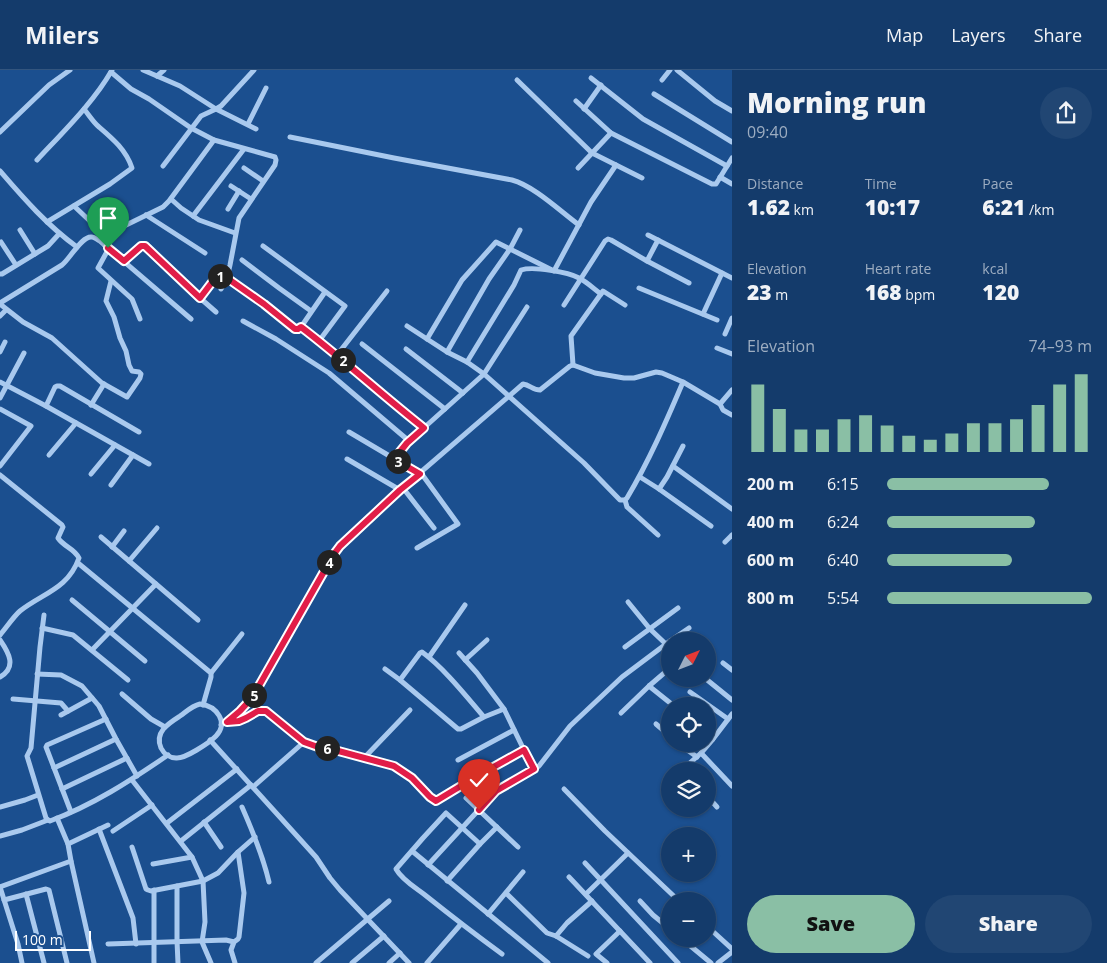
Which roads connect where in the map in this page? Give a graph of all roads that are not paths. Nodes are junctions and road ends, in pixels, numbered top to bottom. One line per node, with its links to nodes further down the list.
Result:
1 (70, 70): 23 (street)
2 (143, 70): 8 (street)
3 (164, 70): 8 (street)
4 (254, 70): 18 (street)
5 (670, 70): 11 (street)
6 (677, 70): 19 (street)
7 (111, 71): 16 (street); 21 (street)
8 (157, 76): 18 (street)
9 (591, 78): 12 (street)
10 (517, 80): 29 (street)
11 (662, 80)
12 (601, 85): 17 (street); 34 (street)
13 (266, 88): 20 (street)
14 (654, 94): 27 (street)
15 (576, 101): 17 (street)
16 (84, 108): 31 (street); 46 (street)
17 (584, 108): 24 (street)
18 (216, 109): 20 (street); 21 (street)
19 (732, 111)
20 (248, 124): 22 (street)
21 (191, 128): 26 (street); 33 (street)
22 (256, 128)
23 (0, 132)
24 (611, 133): 29 (street); 38 (street)
25 (290, 137): 52 (street)
26 (214, 140): 28 (street); 44 (street)
27 (732, 142)
28 (244, 149): 40 (street); 49 (street)
29 (592, 153): 32 (street); 36 (street)
30 (732, 159): 34 (street)
31 (37, 160)
32 (616, 165): 39 (street); 52 (street)
33 (163, 166)
34 (727, 166): 38 (street)
35 (244, 168): 40 (street)
36 (578, 168)
37 (0, 171): 50 (street)
38 (720, 177): 41 (street)
39 (642, 178)
40 (263, 181): 45 (street)
41 (732, 184)
42 (231, 186): 43 (street)
43 (239, 191): 45 (street); 47 (street)
44 (171, 199): 48 (street); 49 (street)
45 (251, 199): 55 (street)
46 (74, 206): 50 (street); 51 (street)
47 (228, 210)
48 (146, 215): 62 (street); 64 (street)
49 (193, 216): 55 (street)
50 (47, 222): 56 (street)
51 (92, 223)
52 (579, 225): 70 (street)
53 (20, 230): 65 (street)
54 (520, 230): 63 (street)
55 (235, 233): 73 (street)
56 (59, 234): 61 (street); 65 (street)
57 (648, 236): 58 (street)
58 (658, 240): 67 (street); 71 (street)
59 (1, 242): 69 (street)
60 (263, 246): 81 (street)
61 (77, 247): 62 (street); 84 (street)
62 (107, 247): 68 (street); 76 (street)
63 (510, 249): 70 (street); 101 (street); 108 (street)
64 (205, 253)
65 (35, 254): 69 (street)
66 (242, 260): 89 (street)
67 (647, 260): 75 (street); 77 (street)
68 (124, 261): 83 (street); 95 (street)
69 (16, 265): 72 (street)
70 (554, 271): 75 (street); 112 (street)
71 (722, 273): 74 (street); 91 (street)
72 (0, 274)
73 (227, 278): 79 (street); 83 (street); 99 (street)
74 (732, 278)
75 (581, 279): 82 (street); 85 (street)
76 (112, 281): 94 (street); 117 (street)
77 (689, 283)
78 (639, 288): 91 (street)
79 (221, 289)
80 (387, 291): 111 (street)
81 (325, 292): 89 (street); 102 (street)
82 (601, 294): 86 (street); 113 (street)
83 (200, 298): 90 (street)
84 (0, 304): 88 (street)
85 (564, 305)
86 (625, 305)
87 (527, 307): 114 (street)
88 (6, 310): 92 (street); 117 (street)
89 (311, 311): 99 (street)
90 (216, 312)
91 (703, 314): 96 (street)
92 (0, 316)
93 (732, 318): 100 (street)
94 (140, 319)
95 (191, 319)
96 (717, 320)
97 (243, 321): 133 (street)
98 (407, 326): 101 (street)
99 (301, 327): 102 (street)
100 (725, 334)
101 (427, 339): 108 (street)
102 (319, 340): 111 (street)
103 (5, 342): 107 (street)
104 (362, 344): 126 (street)
105 (717, 348): 110 (street)
106 (406, 349): 120 (street)
107 (0, 352)
108 (447, 352): 112 (street)
109 (24, 353): 118 (street)
110 (732, 354)
111 (337, 355): 130 (street)
112 (467, 362): 114 (street)
113 (573, 365): 116 (street); 121 (street)
114 (484, 374): 120 (street); 121 (street)
115 (0, 382): 118 (street)
116 (683, 382): 123 (street); 146 (street)
117 (104, 384): 124 (street)
118 (6, 386): 122 (street); 125 (street)
119 (732, 390): 123 (street)
120 (463, 393): 126 (street)
121 (509, 396): 143 (street); 150 (street)
122 (0, 398)
123 (720, 404): 128 (street)
124 (92, 405): 125 (street); 131 (street)
125 (46, 406): 129 (street)
126 (445, 408): 130 (street)
127 (0, 409): 141 (street)
128 (732, 415)
129 (76, 423): 134 (street); 136 (street)
130 (424, 428): 133 (street)
131 (139, 432)
132 (349, 432): 139 (street)
133 (409, 441): 139 (street)
134 (115, 444): 137 (street); 144 (street)
135 (683, 446): 142 (street)
136 (49, 455)
137 (133, 455): 140 (street); 147 (street)
138 (348, 459): 148 (street)
139 (394, 459): 143 (street)
140 (149, 464)
141 (0, 466)
142 (673, 466): 149 (street); 151 (street)
143 (420, 473): 148 (street); 161 (street)
144 (91, 474)
145 (0, 475): 163 (street)
146 (640, 477): 149 (street); 150 (street)
147 (110, 485)
148 (402, 489): 154 (street); 217 (street)
149 (659, 489): 152 (street)
150 (625, 500): 157 (street)
151 (732, 509)
152 (711, 526)
153 (157, 528): 162 (street)
154 (434, 528)
155 (124, 531): 160 (street)
156 (732, 534): 159 (street)
157 (658, 535)
158 (101, 537): 160 (street)
159 (725, 542)
160 (112, 546): 162 (street)
161 (417, 548)
162 (129, 561): 164 (street)
163 (78, 562): 168 (street); 178 (street)
164 (156, 584): 168 (street); 171 (street)
165 (72, 600): 175 (street)
166 (628, 602): 174 (street)
167 (465, 605): 186 (street)
168 (132, 608): 175 (street); 192 (street)
169 (678, 608): 174 (street)
170 (44, 615): 172 (street)
171 (198, 620)
172 (42, 628): 183 (street); 193 (street)
173 (689, 628): 176 (street)
174 (650, 629): 179 (street); 182 (street)
175 (109, 632): 183 (street); 188 (street)
176 (684, 632)
177 (242, 634): 192 (street)
178 (0, 635)
179 (661, 638)
180 (0, 640): 195 (street)
181 (487, 640): 187 (street)
182 (625, 647)
183 (92, 650): 196 (street)
184 (661, 650): 238 (street)
185 (459, 653): 187 (street)
186 (429, 657): 197 (street); 214 (street)
187 (465, 660): 208 (street)
188 (145, 661)
189 (722, 663): 191 (street)
190 (385, 669): 197 (street)
191 (732, 670)
192 (211, 673): 207 (street)
193 (37, 674): 203 (street); 205 (street)
194 (661, 676): 198 (street)
195 (0, 678)
196 (128, 680)
197 (400, 680): 214 (street)
198 (649, 686): 202 (street); 211 (street)
199 (716, 687): 206 (street)
200 (690, 692): 216 (street)
201 (122, 694): 220 (street)
202 (663, 697)
203 (92, 698): 210 (street); 215 (street)
204 (13, 699): 205 (street)
205 (35, 700): 210 (street); 245 (street)
206 (732, 700)
207 (203, 704): 219 (street); 220 (street)
208 (504, 709): 214 (street); 222 (street)
209 (410, 710): 233 (street)
210 (68, 711): 213 (street)
211 (621, 713)
212 (732, 714): 216 (street)
213 (60, 715)
214 (484, 717)
215 (106, 719): 224 (street); 236 (street)
216 (728, 719): 223 (street)
217 (227, 722): 219 (street); 226 (street)
218 (656, 724): 221 (street)
219 (221, 725): 225 (street)
220 (165, 726): 231 (street)
221 (661, 728)
222 (514, 730): 227 (street); 234 (street)
223 (716, 735)
224 (116, 739): 232 (street); 236 (street)
225 (210, 740): 231 (street); 237 (street)
226 (304, 742): 233 (street); 241 (street)
227 (524, 750): 233 (street); 238 (street)
228 (694, 752): 230 (street)
229 (702, 752): 230 (street)
230 (699, 755): 235 (street); 242 (street)
231 (168, 756): 239 (street)
232 (127, 758): 239 (street); 243 (street)
233 (364, 758)
234 (458, 760)
235 (692, 762)
236 (54, 768): 243 (street)
237 (237, 769): 241 (street); 255 (street)
238 (534, 769): 250 (street)
239 (137, 776): 240 (street)
240 (132, 780): 247 (street); 251 (street)
241 (252, 786): 254 (street); 295 (street)
242 (732, 786)
243 (62, 789): 251 (street)
244 (564, 789): 271 (street)
245 (38, 795): 248 (street); 253 (street)
246 (466, 798): 250 (street)
247 (152, 805): 255 (street); 260 (street)
248 (0, 807)
249 (242, 807): 262 (street)
250 (479, 810): 257 (street); 258 (street)
251 (71, 812): 252 (street)
252 (57, 818): 253 (street); 264 (street)
253 (48, 820): 261 (street)
254 (204, 822): 263 (street); 267 (street)
255 (167, 823): 263 (street)
256 (108, 824): 259 (street)
257 (462, 828): 265 (street); 269 (street); 276 (street)
258 (497, 828): 265 (street); 268 (street)
259 (99, 829): 264 (street); 307 (street)
260 (113, 831)
261 (0, 836)
262 (255, 837): 270 (street); 282 (street)
263 (181, 841): 272 (street)
264 (68, 844): 273 (street)
265 (480, 844): 281 (street)
266 (132, 847): 285 (street)
267 (221, 847)
268 (518, 847)
269 (412, 850): 276 (street); 297 (street)
270 (238, 852): 280 (street); 304 (street)
271 (628, 853): 279 (street); 286 (street)
272 (192, 857): 274 (street); 280 (street)
273 (70, 861): 284 (street); 316 (street)
274 (153, 864)
275 (585, 864): 279 (street)
276 (428, 865): 281 (street)
277 (523, 872): 287 (street)
278 (569, 877): 289 (street)
279 (601, 880): 289 (street); 329 (street)
280 (203, 881): 283 (street); 303 (street)
281 (448, 881): 294 (street)
282 (269, 882)
283 (178, 886): 285 (street); 302 (street)
284 (0, 887): 290 (street)
285 (154, 890): 305 (street)
286 (669, 892)
287 (506, 893): 294 (street); 301 (street)
288 (26, 894): 290 (street); 314 (street); 315 (street)
289 (586, 894): 292 (street)
290 (4, 900): 313 (street)
291 (389, 901): 295 (street)
292 (592, 901): 298 (street); 301 (street)
293 (640, 901): 296 (street)
294 (488, 914): 326 (street)
295 (368, 920): 300 (street); 321 (street)
296 (661, 921)
297 (461, 924): 311 (street); 325 (street)
298 (620, 931): 327 (street); 328 (street)
299 (716, 935): 309 (street)
300 (384, 936): 310 (street); 322 (street)
301 (556, 936): 312 (street)
302 (177, 942): 303 (street); 305 (street); 318 (street)
303 (202, 942): 304 (street); 319 (street)
304 (234, 942): 320 (street)
305 (154, 943): 307 (street); 317 (street)
306 (108, 944): 307 (street)
307 (136, 944)
308 (692, 947): 330 (street)
309 (732, 950): 331 (street)
310 (400, 953): 323 (street); 324 (street)
311 (502, 954)
312 (588, 956)
313 (22, 963)
314 (44, 963)
315 (67, 963)
316 (94, 963)
317 (154, 963)
318 (178, 963)
319 (210, 963)
320 (235, 963)
321 (316, 963)
322 (352, 963)
323 (389, 963)
324 (409, 963)
325 (427, 963)
326 (548, 963)
327 (607, 963)
328 (650, 963)
329 (678, 963)
330 (711, 963)
331 (718, 963)

